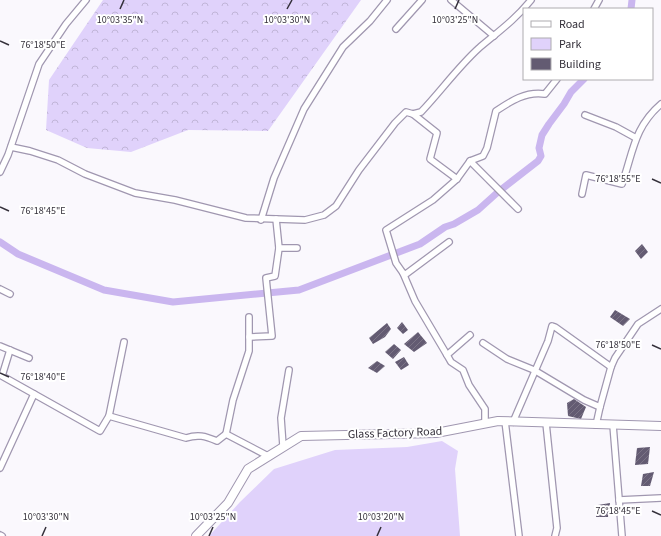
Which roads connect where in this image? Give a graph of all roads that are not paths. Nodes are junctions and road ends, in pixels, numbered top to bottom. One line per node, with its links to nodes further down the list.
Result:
1 (86, 0): 15 (street)
2 (387, 0): 22 (street)
3 (422, 0): 8 (street)
4 (451, 0): 9 (street)
5 (531, 0): 6 (street)
6 (525, 8)
7 (523, 10): 9 (street)
8 (396, 30)
9 (494, 36): 12 (street)
10 (556, 80): 16 (street)
11 (661, 104): 14 (street)
12 (413, 114): 18 (street); 21 (street)
13 (585, 115): 14 (street)
14 (636, 138): 19 (street)
15 (11, 147): 17 (street); 22 (street)
16 (470, 161): 18 (street); 20 (street)
17 (0, 172)
18 (457, 179): 26 (street)
19 (582, 194)
20 (518, 209)
21 (276, 218): 22 (street); 24 (street)
22 (261, 220)
23 (449, 242): 26 (street)
24 (280, 248): 25 (street); 32 (street)
25 (297, 248)
26 (403, 273): 37 (street)
27 (0, 289): 28 (street)
28 (10, 294)
29 (661, 309): 39 (street)
30 (249, 317): 32 (street)
31 (470, 335): 37 (street)
32 (249, 337): 51 (street)
33 (124, 342): 44 (street)
34 (483, 343): 41 (street)
35 (0, 346): 36 (street)
36 (10, 350): 38 (street); 42 (street)
37 (447, 355): 47 (street)
38 (29, 358)
39 (611, 367): 41 (street); 43 (street)
40 (289, 370): 52 (street)
41 (534, 370): 43 (street); 45 (street)
42 (34, 394): 44 (street); 54 (street)
43 (600, 407): 48 (street)
44 (109, 416): 51 (street)
45 (509, 422): 46 (main road, Glass Factory Road); 47 (main road, Glass Factory Road); 58 (street)
46 (546, 423): 48 (main road, Glass Factory Road); 59 (street)
47 (485, 424): 52 (main road, Glass Factory Road)
48 (596, 425): 49 (main road, Glass Factory Road)
49 (613, 425): 50 (main road, Glass Factory Road); 56 (street)
50 (661, 426)
51 (226, 434): 53 (street)
52 (283, 446): 53 (main road, Glass Factory Road)
53 (268, 456): 57 (main road, Glass Factory Road)
54 (0, 468)
55 (661, 498): 56 (street)
56 (619, 500): 60 (street)
57 (196, 536)
58 (519, 536)
59 (555, 536)
60 (622, 536)

